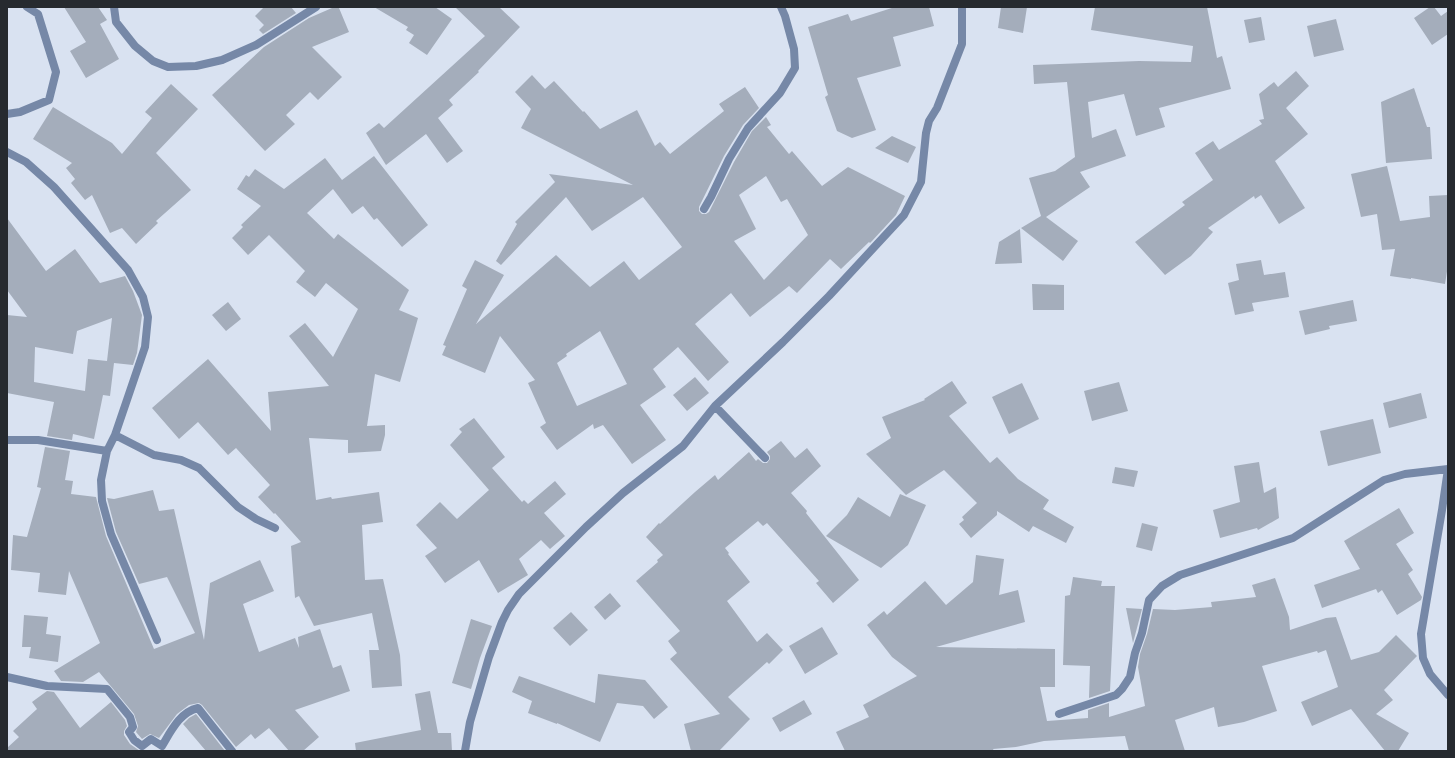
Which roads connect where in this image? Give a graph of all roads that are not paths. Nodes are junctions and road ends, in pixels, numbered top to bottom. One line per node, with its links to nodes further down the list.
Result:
1 (27, 7): 6 (street)
2 (114, 7): 3 (street)
3 (316, 7)
4 (781, 7): 8 (street)
5 (962, 7): 9 (street)
6 (7, 114)
7 (7, 152): 10 (street)
8 (704, 209)
9 (715, 406): 13 (street); 21 (street)
10 (115, 435): 12 (street); 15 (street)
11 (7, 440): 12 (street)
12 (107, 452): 16 (street)
13 (765, 458)
14 (1448, 469): 18 (street); 19 (street)
15 (275, 528)
16 (157, 640)
17 (7, 677): 20 (street)
18 (1448, 695)
19 (1059, 714)
20 (232, 751)
21 (465, 751)

